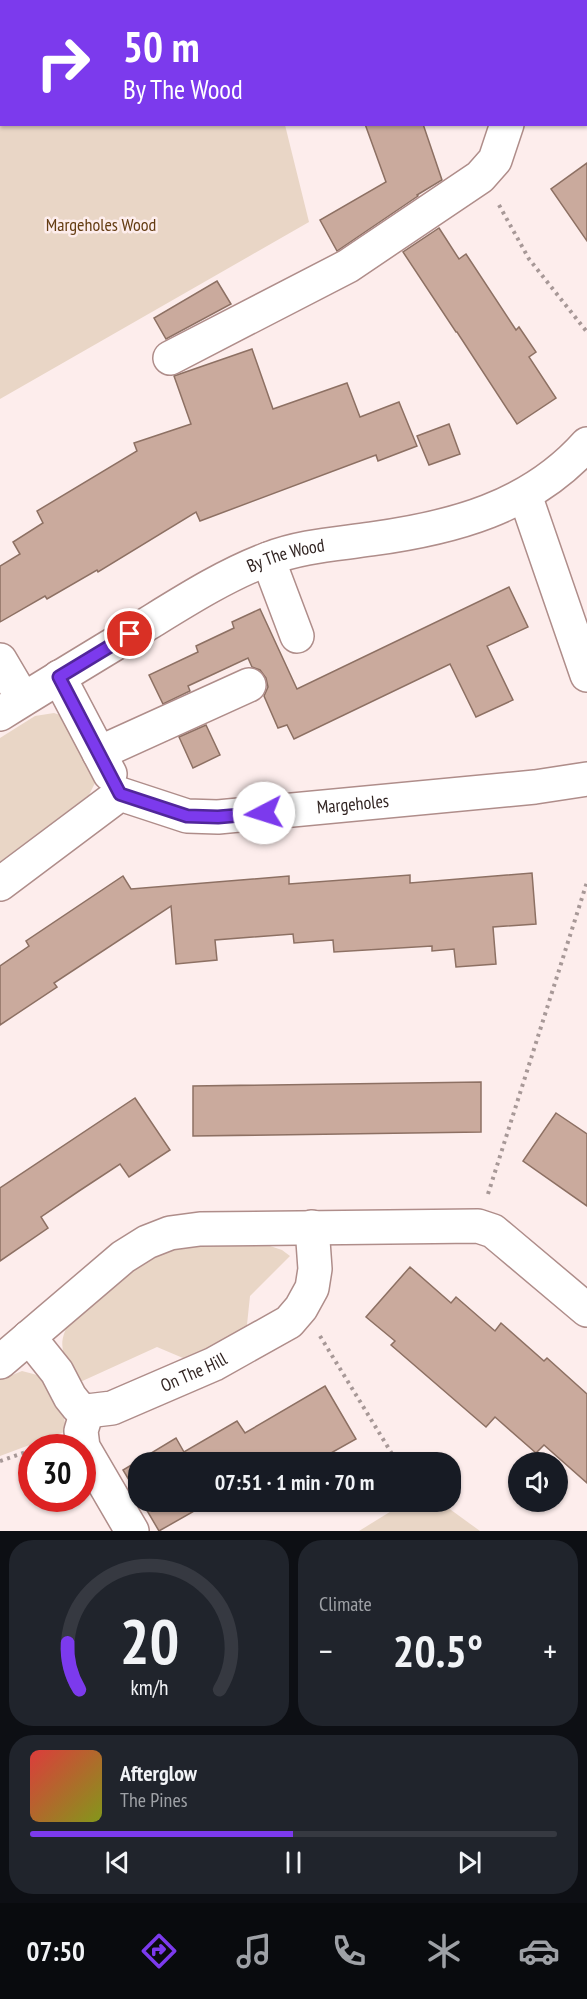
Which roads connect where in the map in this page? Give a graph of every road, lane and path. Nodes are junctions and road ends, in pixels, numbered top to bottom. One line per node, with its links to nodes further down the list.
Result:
1 (506, 126): 2 (street)
2 (485, 171): 3 (path); 4 (street)
3 (587, 332)
4 (170, 358)
5 (587, 444): 6 (street, By The Wood)
6 (525, 495): 7 (street, By The Wood); 10 (street)
7 (268, 559): 8 (street); 11 (street, By The Wood)
8 (297, 636)
9 (0, 660): 13 (street)
10 (587, 675)
11 (59, 677): 13 (street, By The Wood); 14 (street)
12 (249, 685): 14 (street)
13 (12, 707)
14 (99, 753): 16 (street)
15 (587, 779): 16 (street, Margeholes)
16 (120, 794): 18 (street)
17 (587, 882): 19 (path)
18 (0, 884)
19 (478, 1226): 20 (street); 22 (street)
20 (312, 1227): 21 (street, On The Hill); 23 (street)
21 (301, 1308): 25 (street, On The Hill); 26 (path)
22 (587, 1310)
23 (29, 1337): 24 (street); 25 (street)
24 (0, 1362)
25 (87, 1411): 29 (street)
26 (391, 1452)
27 (18, 1455): 28 (path)
28 (0, 1461)
29 (132, 1531)

